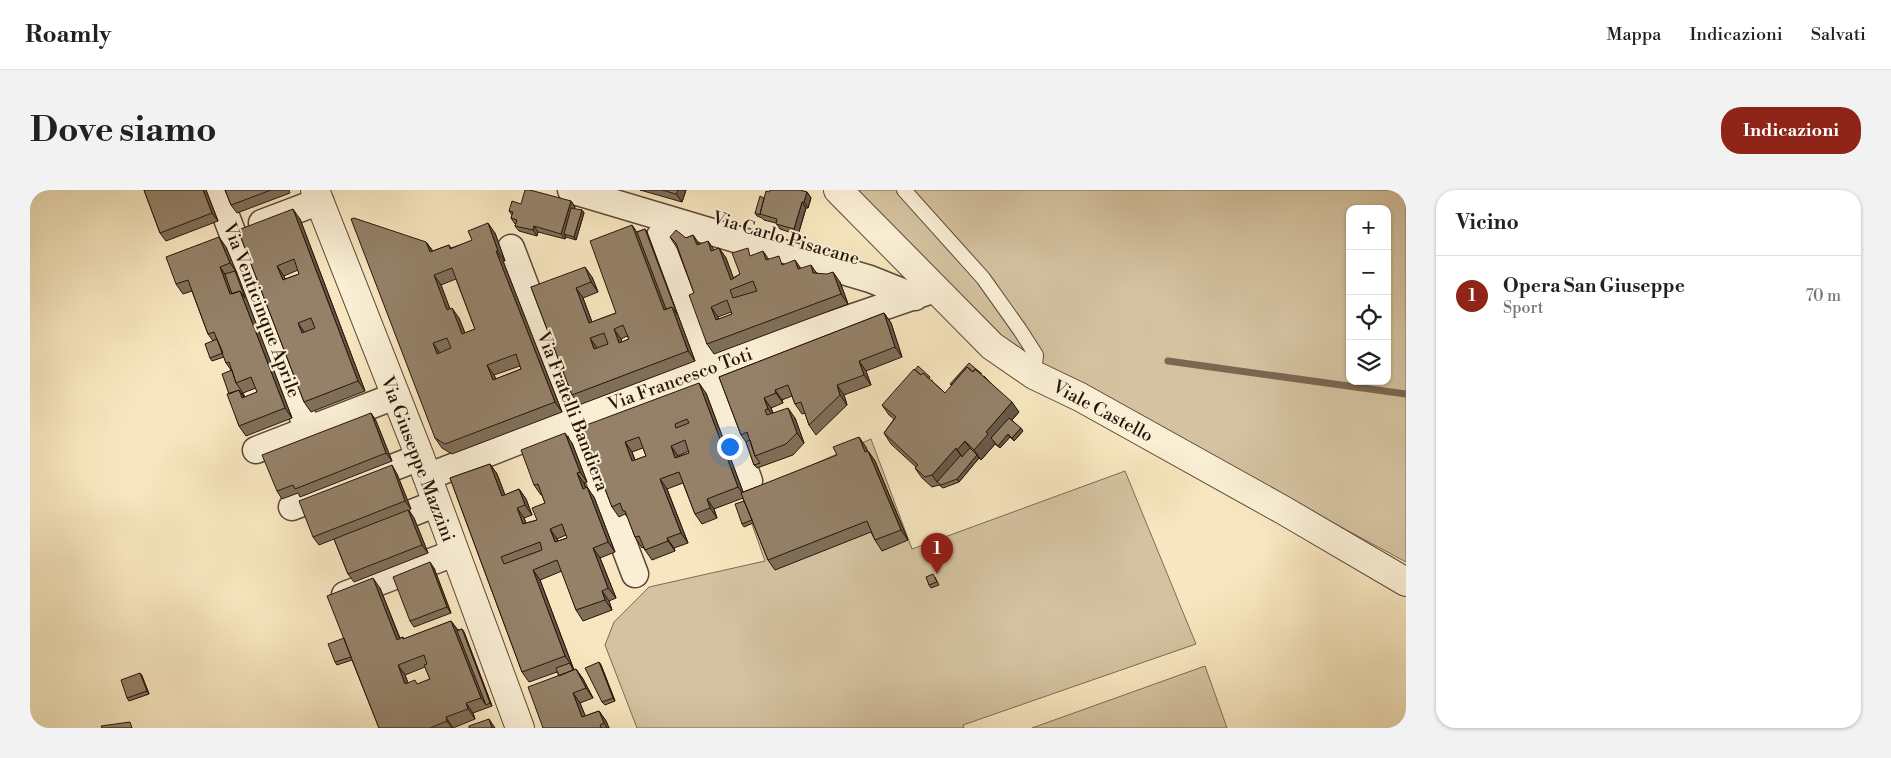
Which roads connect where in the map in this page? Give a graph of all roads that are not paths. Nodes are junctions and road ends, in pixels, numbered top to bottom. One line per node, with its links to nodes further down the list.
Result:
1 (216, 190): 8 (street, Via Venticinque Aprile)
2 (571, 190): 10 (street)
3 (617, 190): 10 (street, Via Carlo Pisacane)
4 (838, 190): 10 (street, Viale Castello)
5 (904, 190): 12 (lane)
6 (317, 196): 8 (street); 13 (street, Via Giuseppe Mazzini)
7 (660, 236): 11 (street)
8 (223, 237): 15 (street, Via Venticinque Aprile)
9 (511, 248): 14 (street, Via Fratelli Bandiera)
10 (925, 293): 11 (street, Via Francesco Toti); 12 (street, Viale Castello)
11 (708, 367): 14 (street, Via Francesco Toti); 18 (street)
12 (1034, 375): 24 (street, Viale Castello)
13 (395, 396): 15 (street); 17 (street, Via Giuseppe Mazzini)
14 (575, 418): 17 (street, Via Francesco Toti); 23 (street, Via Fratelli Bandiera)
15 (308, 430): 16 (street)
16 (256, 450)
17 (423, 467): 19 (street, Via Giuseppe Mazzini); 20 (street, Via Francesco Toti)
18 (749, 481)
19 (437, 503): 21 (street); 22 (street, Via Giuseppe Mazzini)
20 (292, 507)
21 (356, 535)
22 (454, 553): 25 (street); 26 (street, Via Giuseppe Mazzini)
23 (635, 574)
24 (1406, 582)
25 (345, 595)
26 (520, 728)

